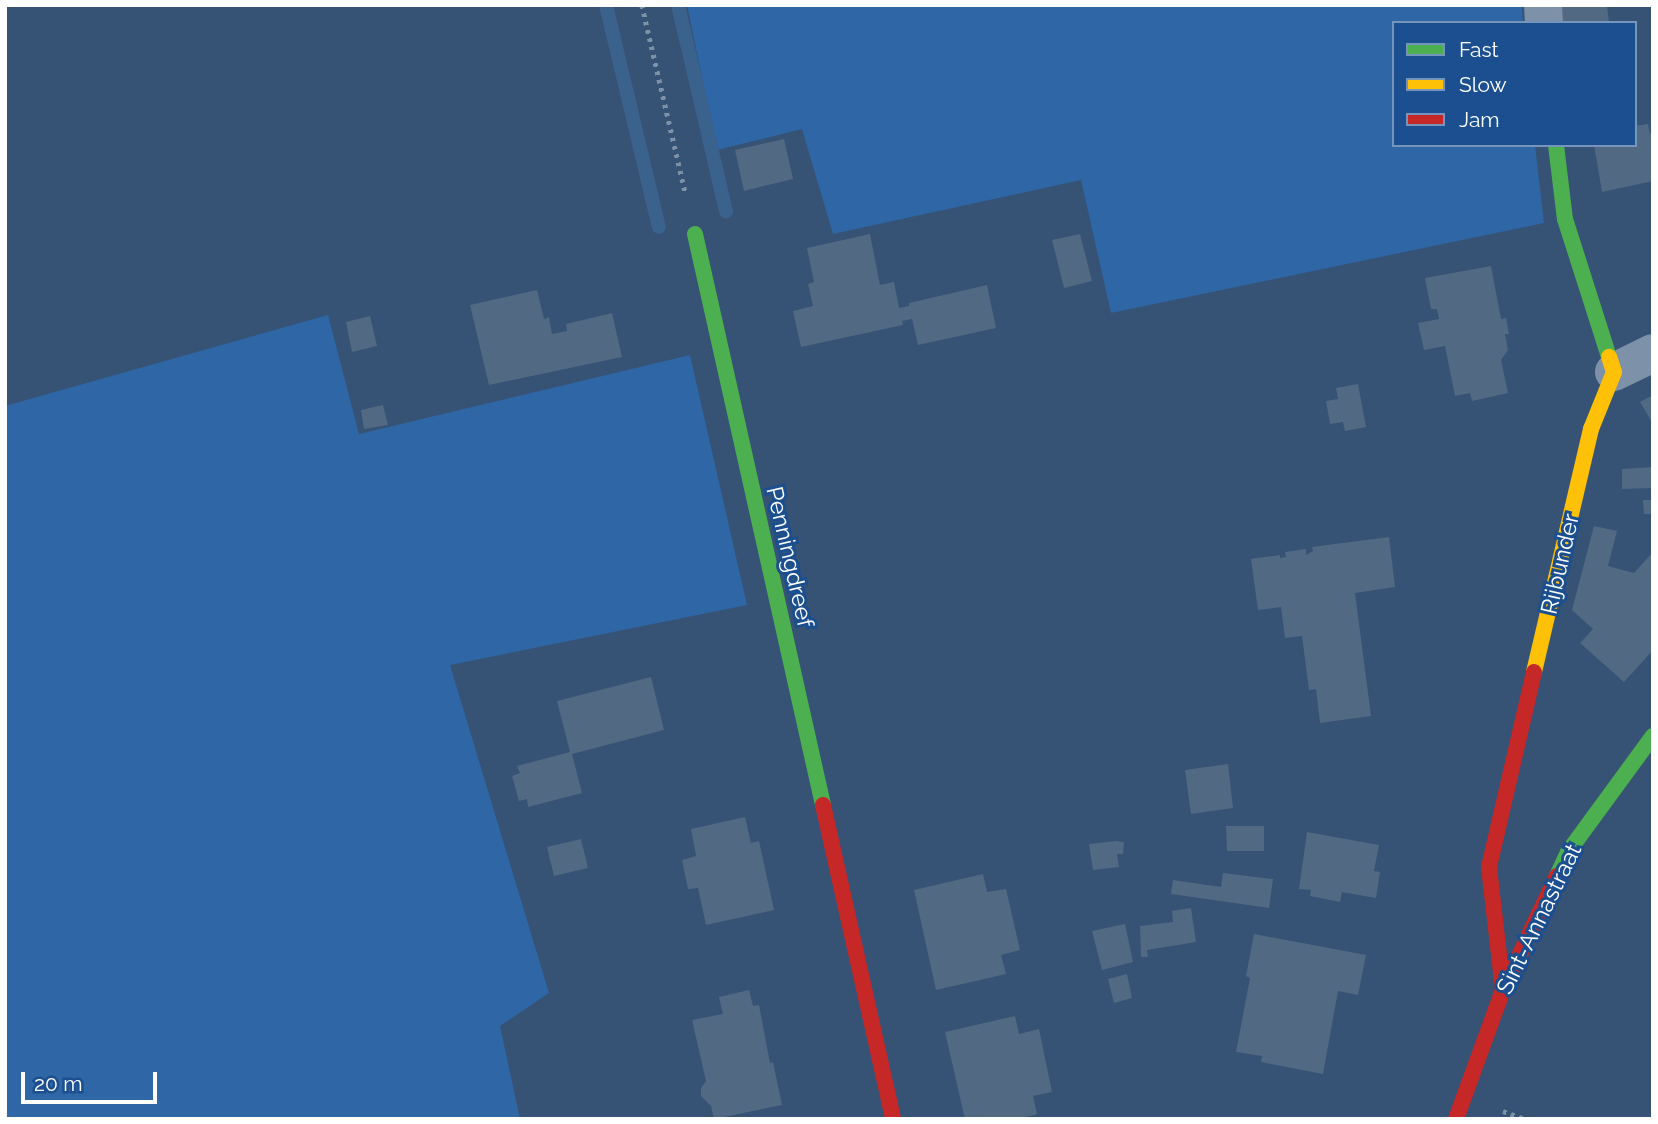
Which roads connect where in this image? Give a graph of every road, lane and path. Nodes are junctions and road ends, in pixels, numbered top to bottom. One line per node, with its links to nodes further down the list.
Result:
1 (642, 5): 3 (path)
2 (1556, 147): 5 (street)
3 (695, 234): 8 (street, Penningdreef)
4 (1653, 353): 5 (street)
5 (1614, 372): 7 (street, Rijbunder)
6 (1653, 736): 7 (street, Sint-Annastraat)
7 (1503, 990): 9 (street, Sint-Annastraat)
8 (893, 1119)
9 (1456, 1119)

